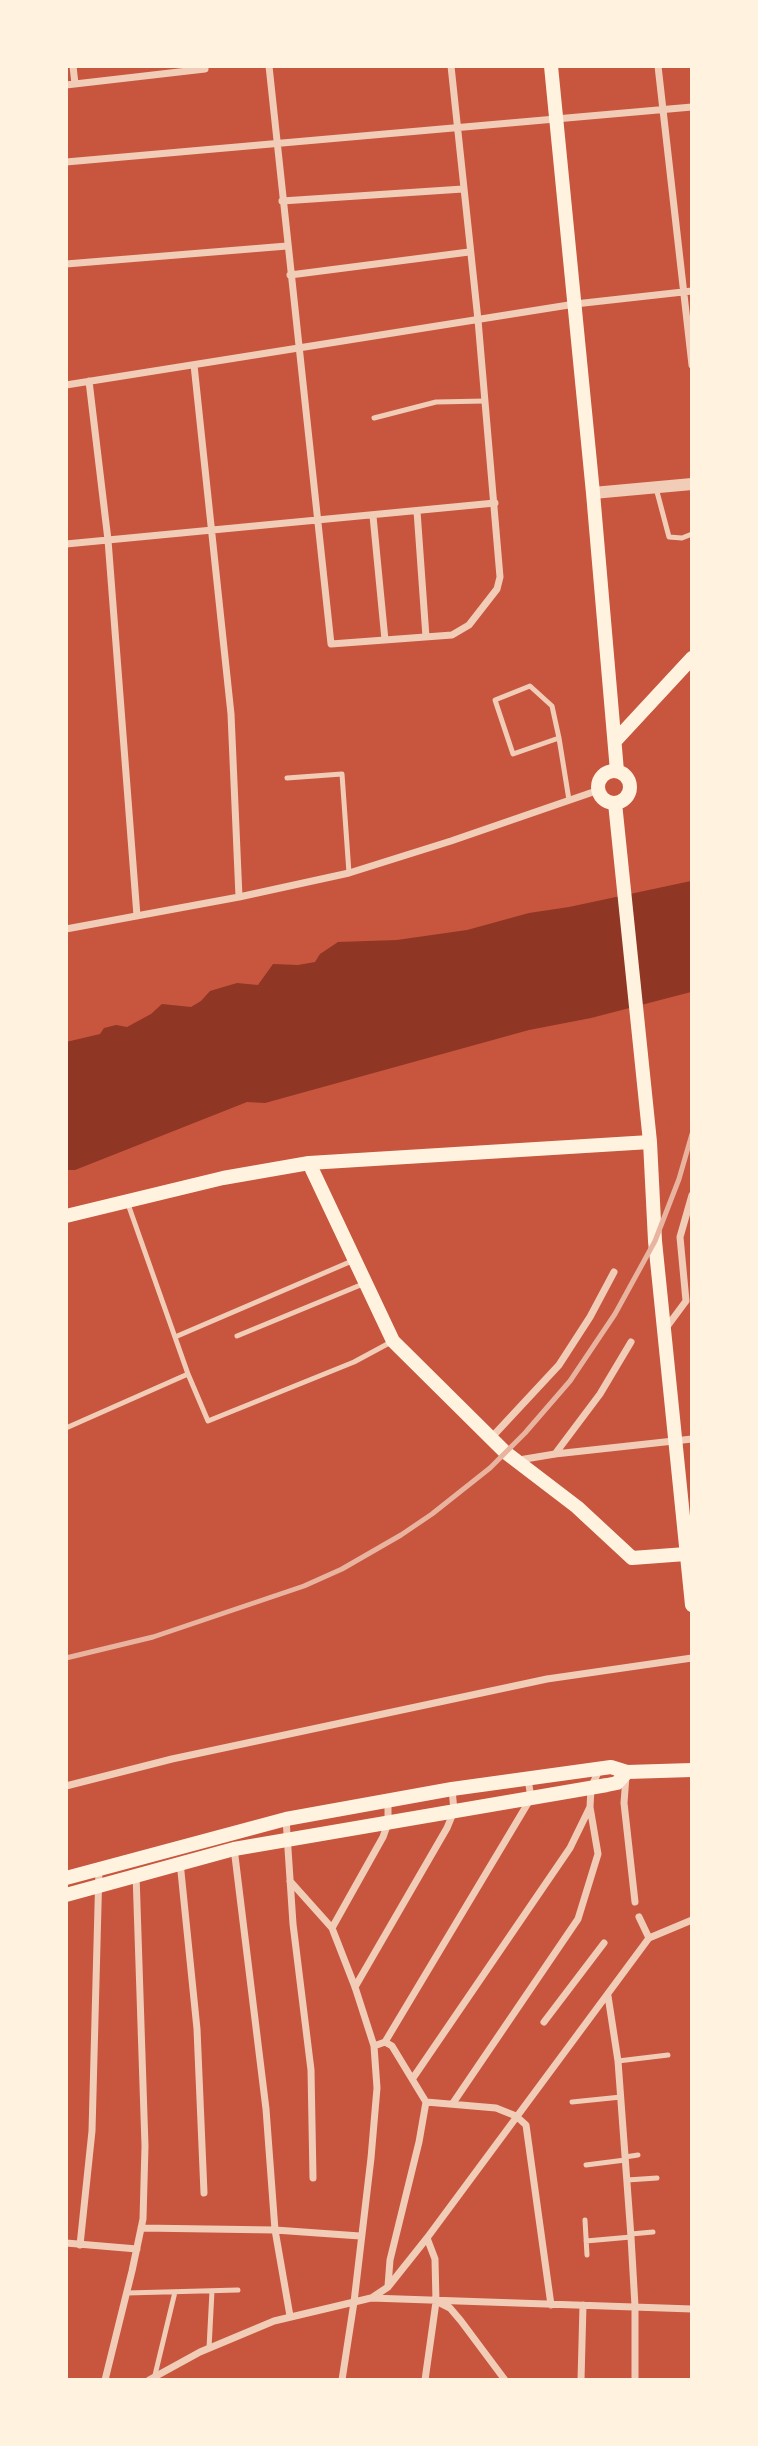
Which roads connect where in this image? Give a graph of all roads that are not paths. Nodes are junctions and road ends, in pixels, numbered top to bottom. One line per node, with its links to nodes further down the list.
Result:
1 (74, 66): 9 (street)
2 (136, 66): 8 (street)
3 (269, 66): 14 (street)
4 (451, 66): 13 (street)
5 (551, 66): 12 (main road)
6 (658, 66): 11 (street)
7 (205, 68): 8 (street)
8 (138, 78): 9 (street)
9 (71, 85)
10 (691, 107): 11 (street)
11 (663, 109): 12 (street); 22 (street)
12 (556, 119): 13 (street); 23 (main road)
13 (457, 127): 14 (street); 16 (street)
14 (277, 143): 15 (street); 17 (street)
15 (66, 162)
16 (463, 189): 17 (street); 19 (street)
17 (282, 201): 18 (street)
18 (287, 246): 20 (street); 21 (street)
19 (470, 252): 21 (street); 24 (street)
20 (66, 264)
21 (290, 275): 25 (street)
22 (687, 292): 23 (street); 27 (street)
23 (575, 304): 24 (street); 34 (main road)
24 (478, 320): 25 (street); 30 (street)
25 (298, 348): 26 (street); 38 (street)
26 (194, 365): 28 (street); 39 (street)
27 (691, 365)
28 (89, 381): 29 (street); 41 (street)
29 (66, 384)
30 (485, 401): 31 (lane); 35 (street)
31 (374, 418)
32 (691, 484): 33 (street)
33 (656, 488): 34 (street); 40 (lane)
34 (593, 493): 47 (main road)
35 (495, 503): 36 (street); 43 (street)
36 (418, 511): 37 (street); 43 (street)
37 (373, 516): 38 (street); 44 (street)
38 (318, 521): 39 (street); 44 (street)
39 (211, 530): 41 (street); 54 (street)
40 (691, 534)
41 (108, 540): 42 (street); 55 (street)
42 (66, 544)
43 (426, 637): 44 (street)
44 (384, 640)
45 (691, 658): 47 (main road)
46 (559, 738): 46 (lane); 51 (lane)
47 (616, 740): 48 (main road)
48 (617, 771): 50 (main road); 52 (main road)
49 (287, 778): 53 (lane)
50 (599, 790): 51 (street); 52 (main road)
51 (569, 800): 53 (street)
52 (615, 803): 57 (main road)
53 (349, 873): 54 (street)
54 (239, 897): 55 (street)
55 (138, 916): 56 (street)
56 (66, 929)
57 (650, 1142): 58 (main road); 65 (main road)
58 (309, 1163): 60 (main road); 62 (main road)
59 (691, 1195): 65 (street)
60 (127, 1201): 61 (main road); 67 (lane)
61 (66, 1216)
62 (355, 1260): 64 (main road); 67 (lane)
63 (614, 1272): 72 (street)
64 (366, 1283): 66 (lane); 68 (main road)
65 (664, 1331): 74 (main road)
66 (236, 1336)
67 (175, 1337): 70 (lane)
68 (393, 1340): 70 (lane); 72 (main road)
69 (631, 1342): 75 (street)
70 (188, 1374): 71 (lane)
71 (66, 1428)
72 (492, 1437): 76 (main road)
73 (691, 1438): 74 (street)
74 (675, 1440): 75 (street); 77 (main road)
75 (555, 1454): 76 (street)
76 (515, 1461): 78 (main road)
77 (688, 1533): 78 (main road)
78 (689, 1553): 79 (main road)
79 (691, 1605)
80 (691, 1658): 85 (street)
81 (599, 1770): 83 (main road); 84 (main road); 86 (street)
82 (691, 1770): 83 (main road)
83 (626, 1772): 86 (main road); 106 (street)
84 (528, 1779): 87 (main road); 88 (street)
85 (66, 1786)
86 (591, 1788): 88 (main road); 90 (street)
87 (452, 1789): 89 (main road); 91 (street)
88 (531, 1798): 91 (main road); 117 (street)
89 (388, 1801): 92 (main road); 93 (street)
90 (590, 1807): 121 (street); 125 (street)
91 (454, 1811): 93 (main road); 114 (street)
92 (286, 1819): 94 (main road); 95 (street)
93 (388, 1823): 95 (main road); 110 (street)
94 (232, 1832): 96 (main road); 97 (street)
95 (288, 1839): 97 (main road); 103 (street)
96 (179, 1846): 98 (main road); 99 (street)
97 (234, 1849): 99 (main road); 136 (street)
98 (135, 1858): 100 (main road); 101 (street)
99 (180, 1863): 101 (main road); 133 (street)
100 (99, 1868): 102 (main road); 104 (street)
101 (136, 1875): 104 (main road); 135 (street)
102 (66, 1878)
103 (290, 1881): 110 (street); 130 (street)
104 (98, 1886): 105 (main road); 143 (street)
105 (66, 1895)
106 (635, 1902)
107 (639, 1917): 109 (street)
108 (691, 1920): 112 (street)
109 (645, 1925): 111 (street); 112 (street)
110 (332, 1928): 114 (street)
111 (636, 1928)
112 (649, 1938): 115 (street)
113 (604, 1943): 116 (street)
114 (355, 1987): 118 (street)
115 (608, 1996): 120 (street); 126 (street)
116 (544, 2022)
117 (385, 2042): 118 (street); 121 (street)
118 (374, 2046): 139 (street)
119 (668, 2055): 120 (lane)
120 (618, 2061): 122 (street)
121 (413, 2078): 123 (street)
122 (621, 2097): 124 (lane); 128 (street)
123 (426, 2102): 125 (street); 146 (street)
124 (572, 2102)
125 (453, 2104): 126 (street)
126 (516, 2116): 140 (street); 154 (street)
127 (638, 2155): 128 (lane)
128 (625, 2159): 129 (lane); 132 (street)
129 (586, 2165)
130 (313, 2178)
131 (657, 2178): 132 (lane)
132 (627, 2180): 138 (street)
133 (204, 2193)
134 (585, 2220): 141 (lane)
135 (141, 2228): 136 (street); 144 (street)
136 (275, 2230): 139 (street); 158 (street)
137 (653, 2232): 138 (lane)
138 (631, 2235): 141 (lane); 156 (street)
139 (360, 2236): 153 (street)
140 (426, 2238): 146 (street); 152 (street)
141 (586, 2241): 145 (lane)
142 (66, 2243): 143 (street)
143 (80, 2245): 144 (street)
144 (137, 2249): 150 (street)
145 (587, 2255)
146 (388, 2287): 151 (street)
147 (238, 2290): 148 (lane)
148 (212, 2291): 149 (lane); 159 (lane)
149 (175, 2292): 150 (lane); 160 (lane)
150 (127, 2293): 161 (street)
151 (372, 2298): 152 (street); 153 (street)
152 (436, 2301): 154 (street); 163 (street); 164 (street)
153 (354, 2302): 158 (street); 162 (street)
154 (551, 2305): 155 (street)
155 (583, 2305): 156 (street); 165 (street)
156 (635, 2306): 157 (street); 166 (street)
157 (691, 2309)
158 (290, 2316): 159 (street)
159 (209, 2348): 160 (street)
160 (152, 2377)
161 (105, 2379)
162 (342, 2379)
163 (425, 2379)
164 (505, 2379)
165 (581, 2379)
166 (635, 2379)

